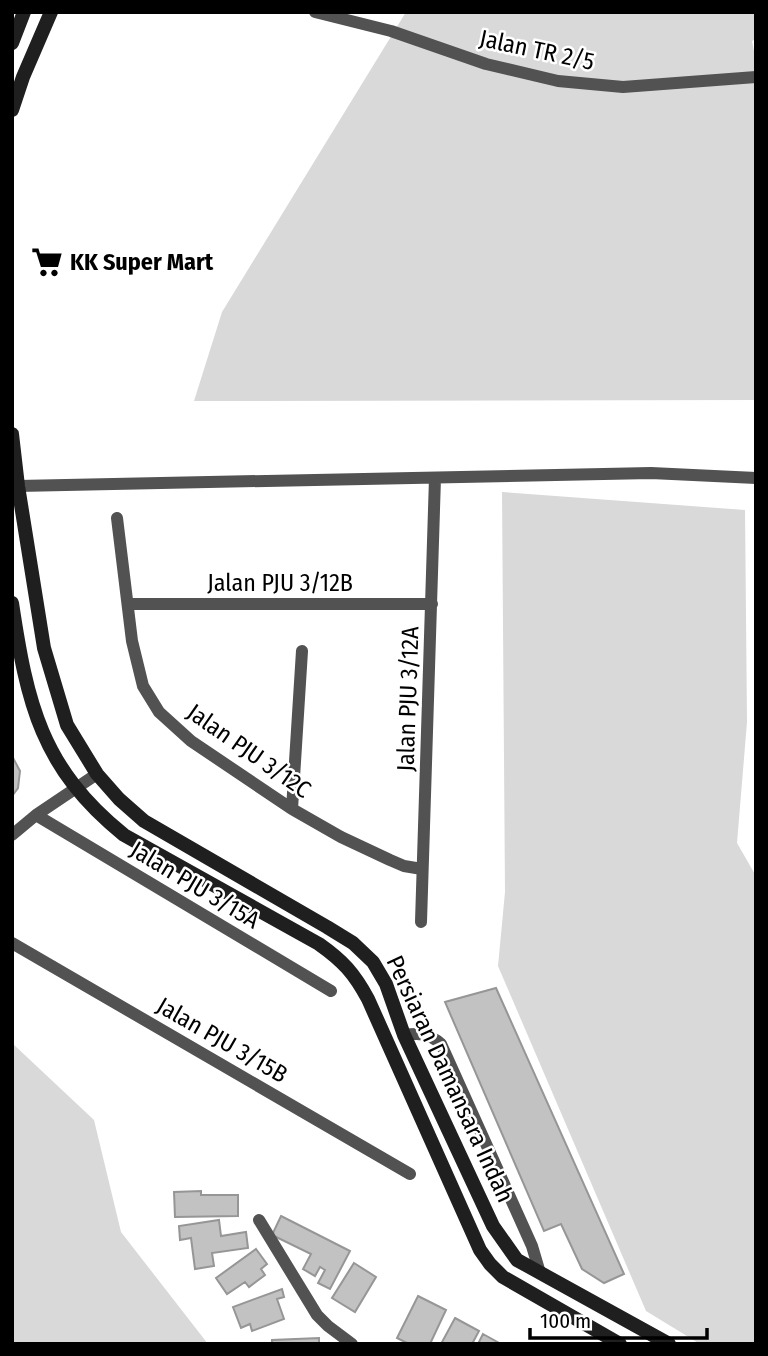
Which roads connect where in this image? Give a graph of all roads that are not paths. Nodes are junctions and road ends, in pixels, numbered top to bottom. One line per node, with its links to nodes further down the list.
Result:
1 (24, 12): 4 (main road)
2 (51, 12): 6 (main road)
3 (315, 12): 5 (street, Jalan TR 2/5)
4 (12, 43)
5 (756, 77)
6 (12, 110)
7 (12, 433): 10 (main road, Persiaran Damansara Indah)
8 (435, 478): 9 (street); 10 (street); 14 (street, Jalan PJU 3/12A)
9 (756, 478)
10 (18, 486): 16 (main road, Persiaran Damansara Indah)
11 (117, 518): 13 (street, Jalan PJU 3/12C)
12 (12, 603): 17 (main road, Persiaran Damansara Indah)
13 (128, 604): 14 (street, Jalan PJU 3/12B); 18 (street, Jalan PJU 3/12C)
14 (432, 604): 21 (street, Jalan PJU 3/12A)
15 (302, 651): 18 (street)
16 (97, 774): 17 (street); 25 (main road, Persiaran Damansara Indah)
17 (75, 788): 19 (street); 30 (main road, Persiaran Damansara Indah)
18 (292, 809): 21 (street, Jalan PJU 3/12C)
19 (36, 815): 20 (street); 24 (street, Jalan PJU 3/15A)
20 (12, 835)
21 (422, 869): 22 (street, Jalan PJU 3/12A)
22 (421, 922)
23 (12, 943): 26 (street, Jalan PJU 3/15B)
24 (331, 991)
25 (404, 1035): 28 (main road, Persiaran Damansara Indah); 28 (street)
26 (410, 1174)
27 (259, 1220): 29 (street)
28 (540, 1273): 31 (main road, Persiaran Damansara Indah)
29 (352, 1344)
30 (620, 1344)
31 (666, 1344)

